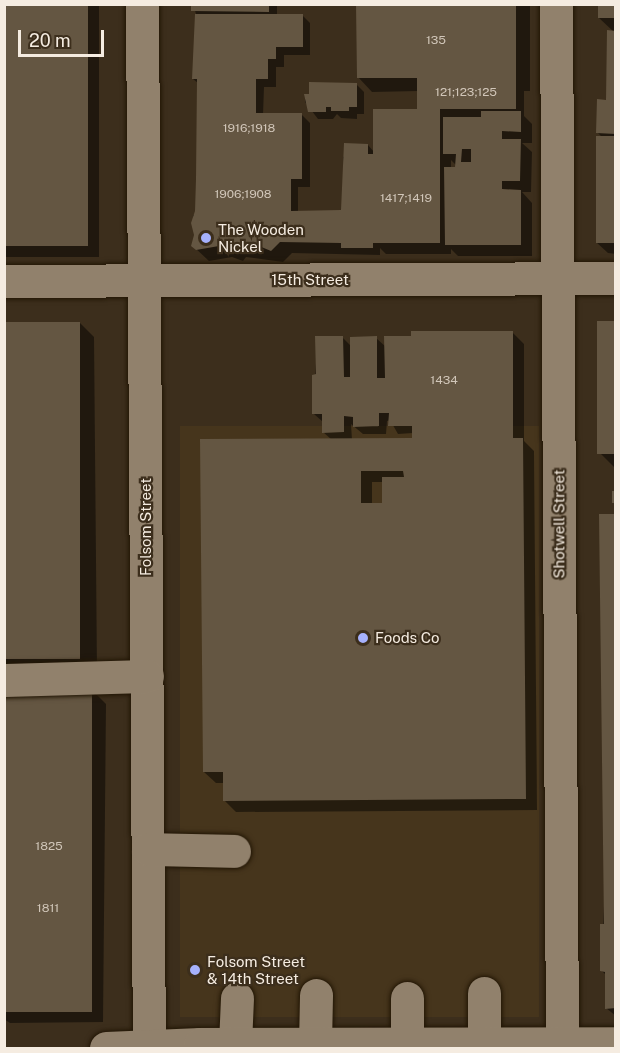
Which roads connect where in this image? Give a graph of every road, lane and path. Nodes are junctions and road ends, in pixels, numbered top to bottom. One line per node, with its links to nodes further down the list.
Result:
1 (142, 4): 6 (street, Folsom Street)
2 (556, 4): 3 (street, Shotwell Street)
3 (558, 278): 4 (street, 15th Street); 6 (street, 15th Street); 18 (street, Shotwell Street)
4 (615, 278)
5 (4, 281): 6 (street, 15th Street)
6 (145, 281): 7 (street, Folsom Street)
7 (147, 676): 8 (street); 9 (street, Folsom Street)
8 (4, 680)
9 (148, 849): 10 (street); 22 (street, Folsom Street)
10 (234, 851)
11 (484, 993): 17 (street)
12 (316, 995): 20 (street)
13 (237, 998): 19 (street)
14 (407, 998): 16 (street)
15 (615, 1042): 18 (street)
16 (407, 1043): 17 (street); 21 (street)
17 (484, 1043): 18 (street)
18 (562, 1043)
19 (235, 1044): 20 (street); 22 (street)
20 (315, 1044): 21 (street)
21 (366, 1046)
22 (149, 1047): 23 (street)
23 (106, 1048)

